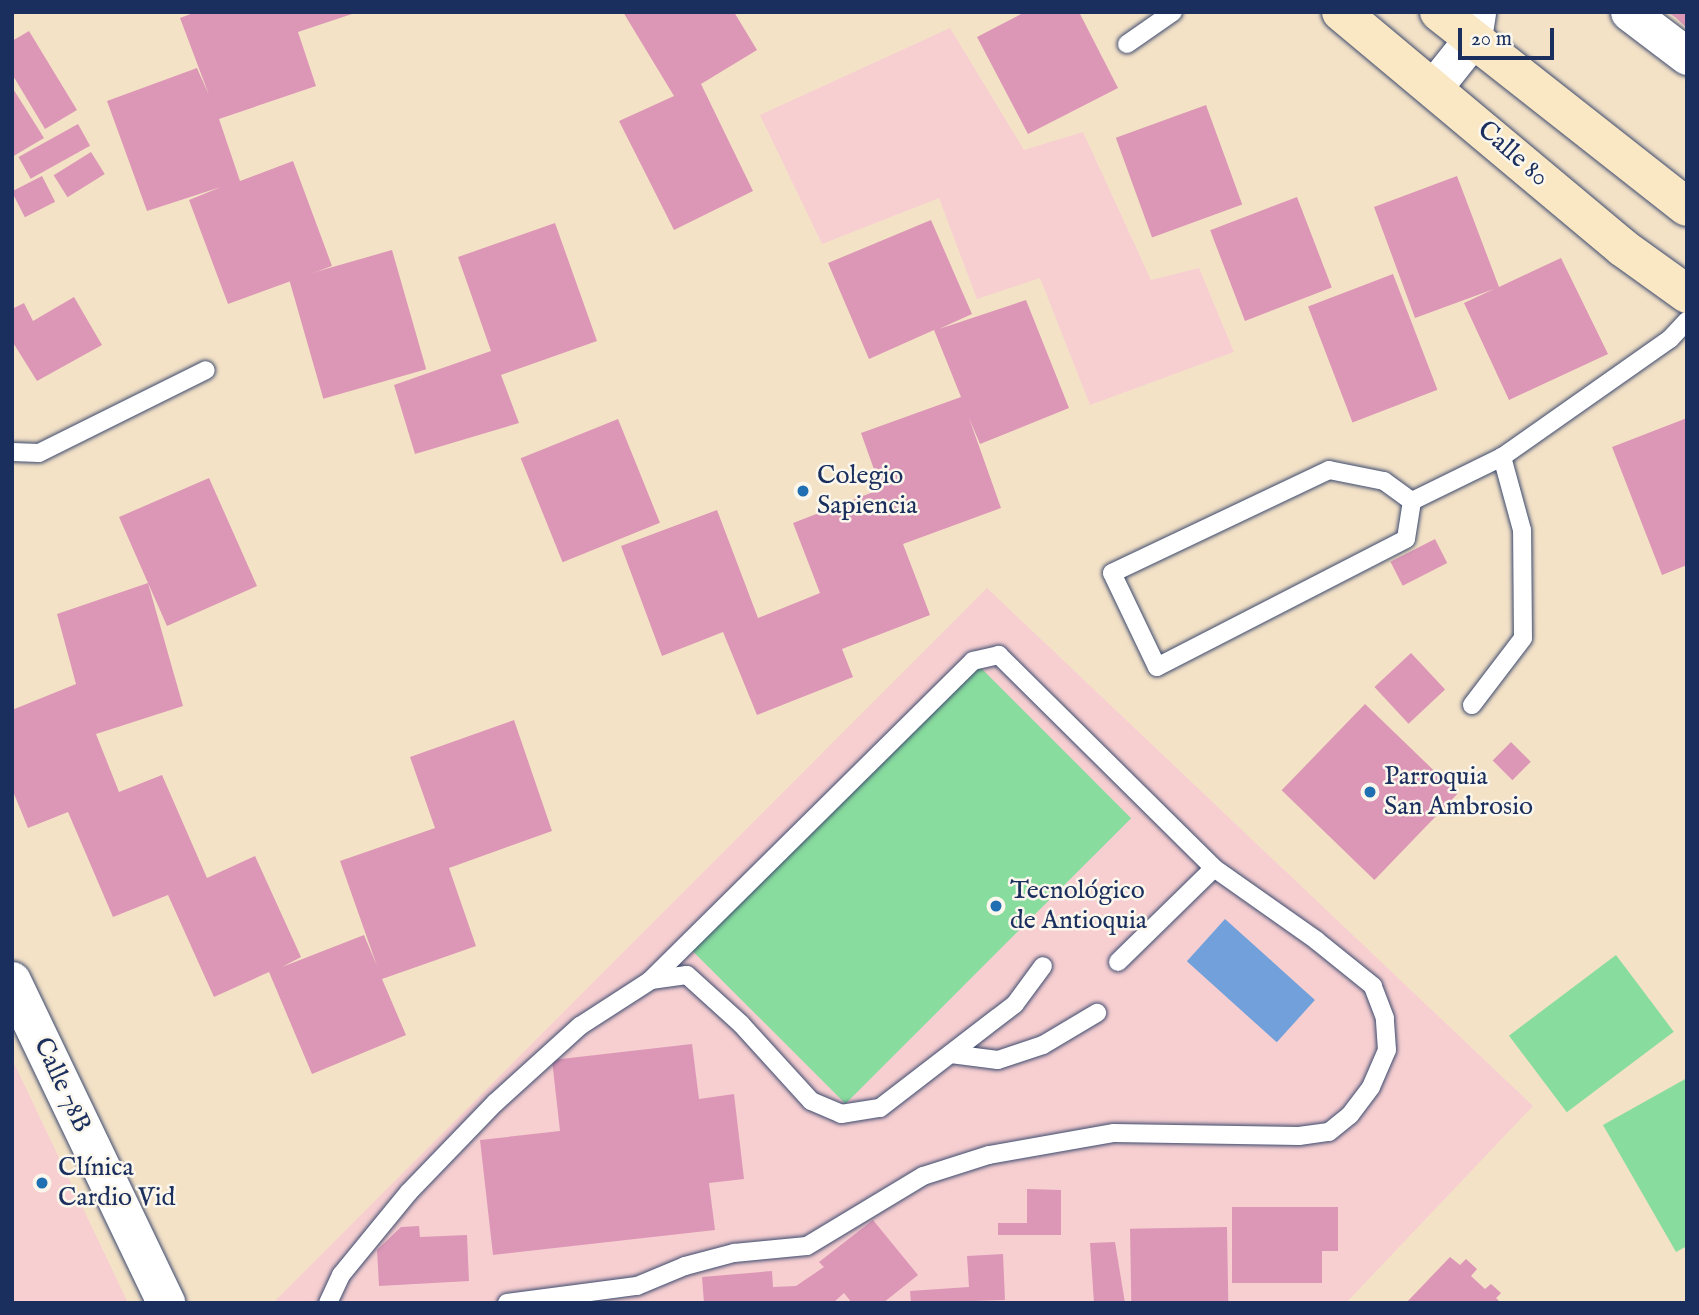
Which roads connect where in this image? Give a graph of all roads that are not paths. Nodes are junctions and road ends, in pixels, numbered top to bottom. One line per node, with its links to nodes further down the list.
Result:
1 (1173, 12): 6 (lane)
2 (1341, 12): 8 (main road, Calle 80)
3 (1439, 12): 5 (main road)
4 (1629, 12): 7 (street)
5 (1475, 25): 8 (street); 9 (main road)
6 (1126, 44)
7 (1687, 57)
8 (1434, 87): 10 (main road, Calle 80)
9 (1687, 207)
10 (1687, 294)
11 (1687, 321): 14 (lane)
12 (206, 370): 13 (lane)
13 (12, 452)
14 (1502, 457): 15 (lane); 16 (lane)
15 (1412, 501): 15 (lane)
16 (1472, 705)
17 (1214, 868): 18 (lane); 20 (lane); 26 (lane)
18 (1118, 962)
19 (1043, 966): 23 (lane)
20 (651, 980): 23 (lane); 25 (lane)
21 (12, 981): 24 (street, Calle 78B)
22 (1097, 1013): 23 (lane)
23 (951, 1054)
24 (166, 1303)
25 (328, 1303)
26 (507, 1303)

